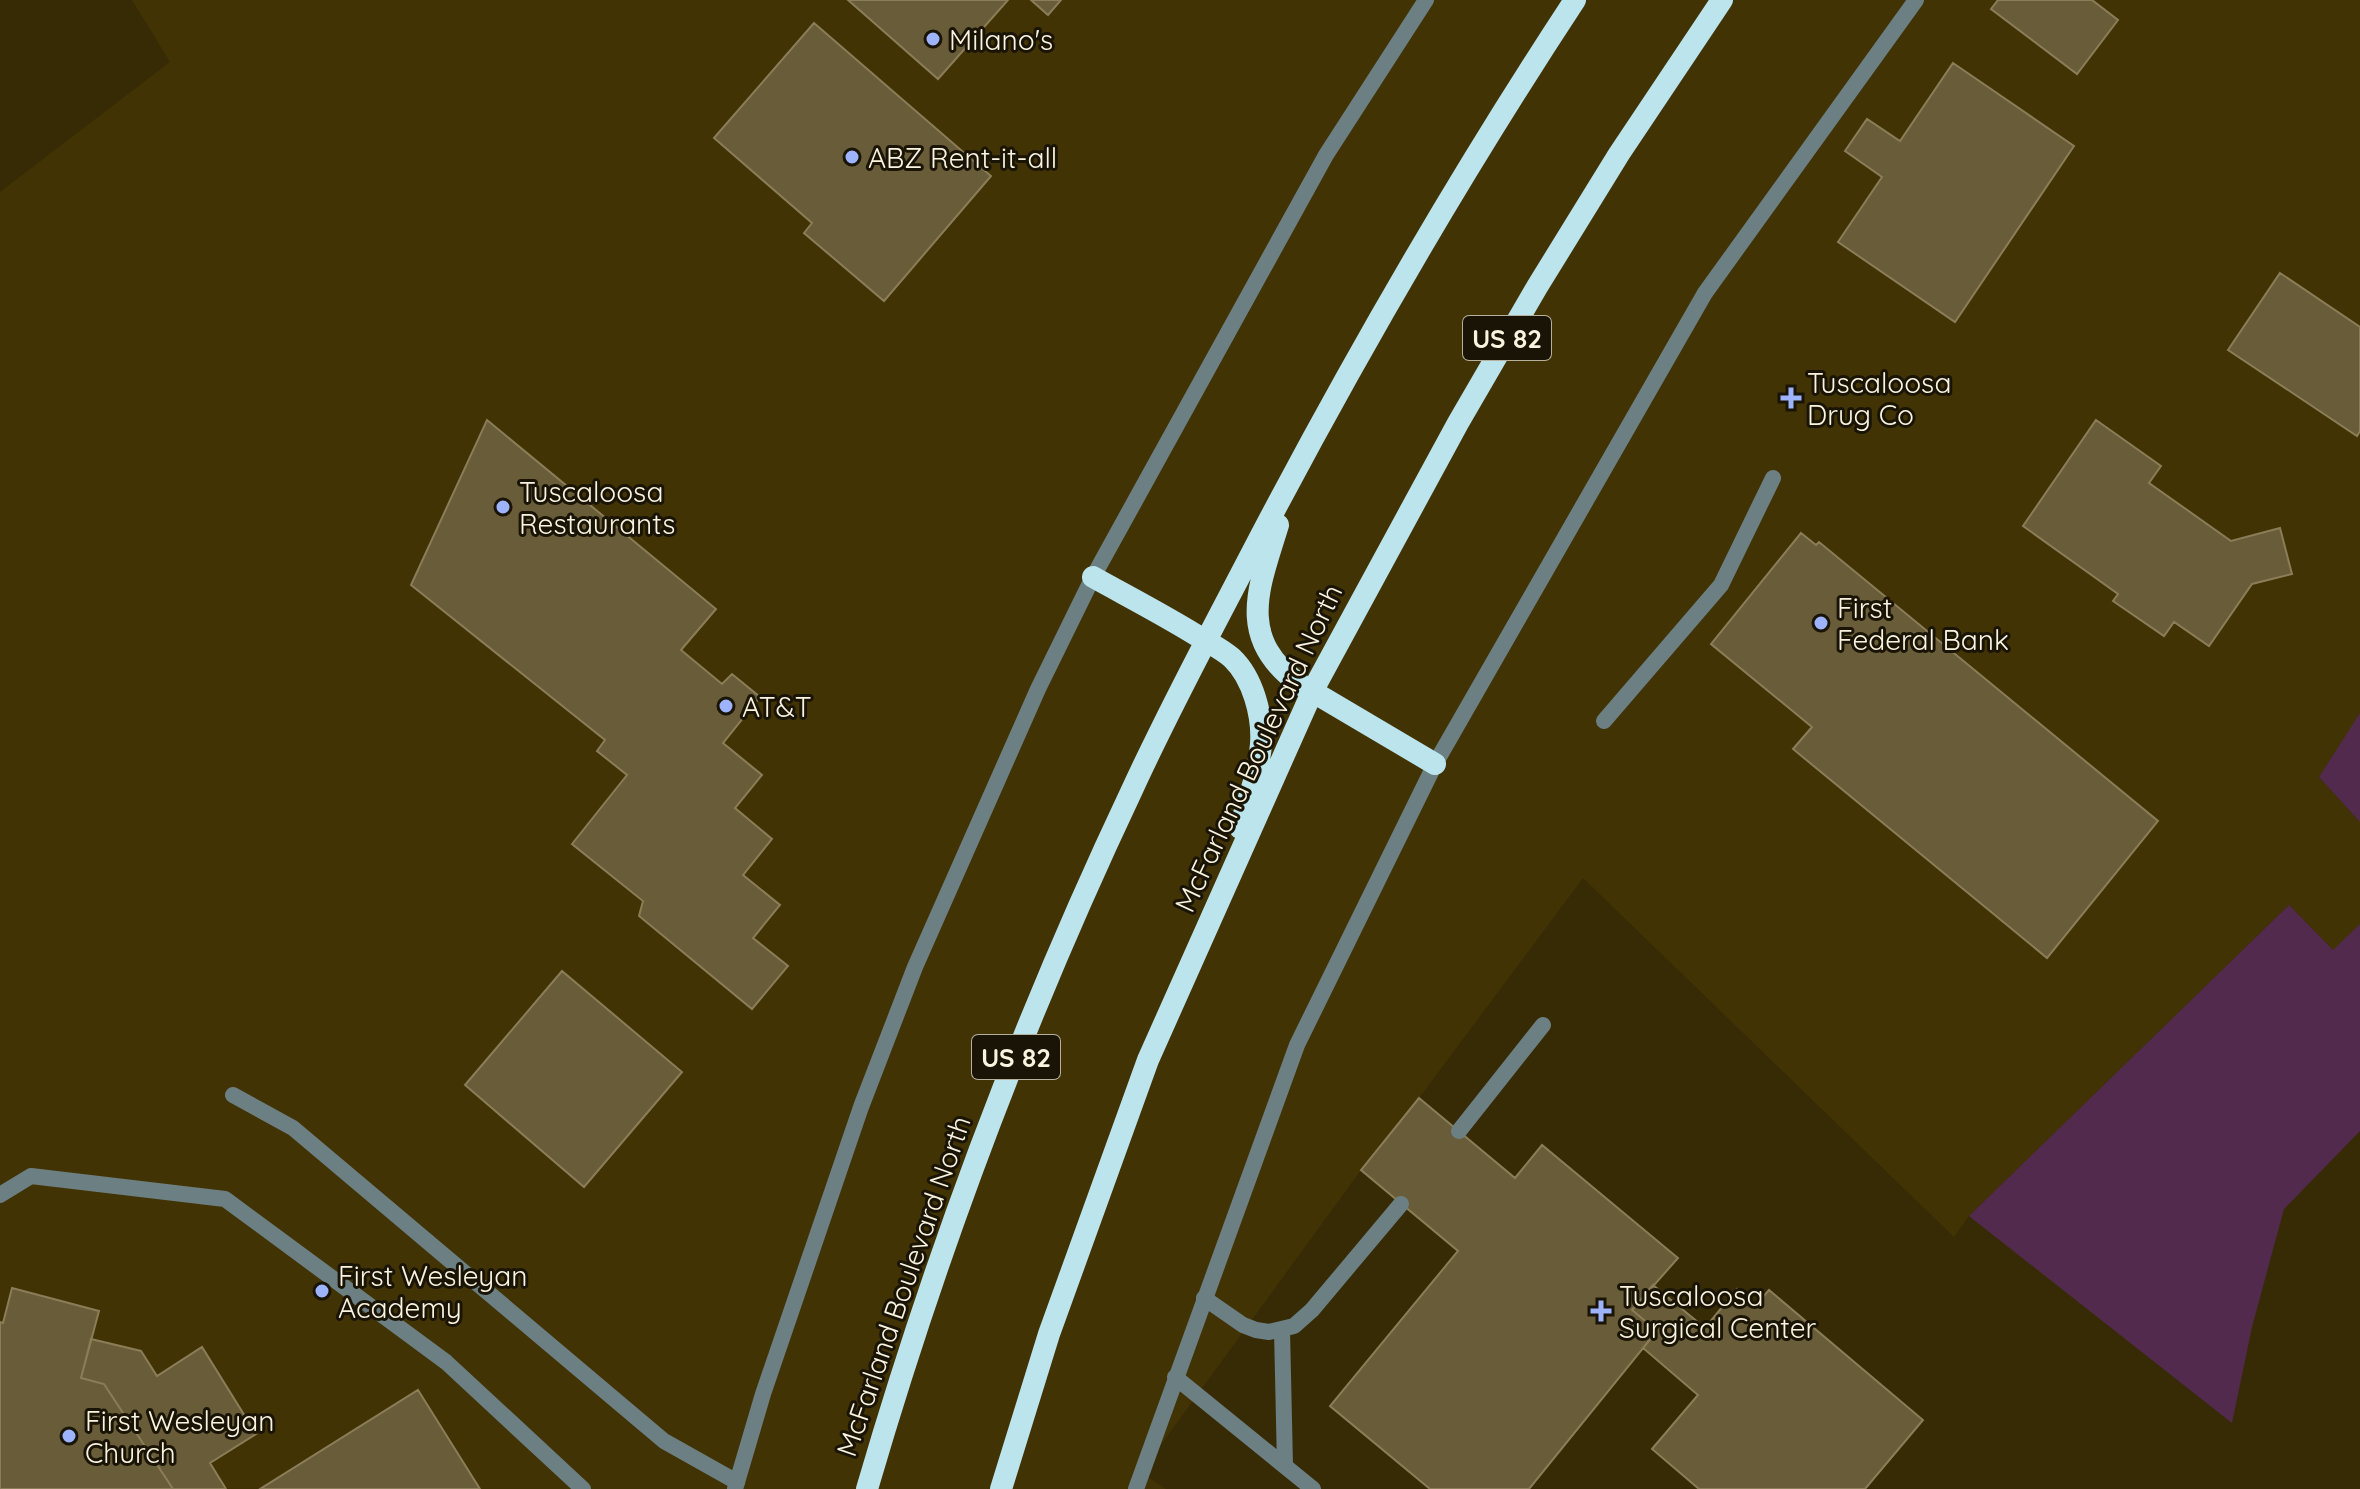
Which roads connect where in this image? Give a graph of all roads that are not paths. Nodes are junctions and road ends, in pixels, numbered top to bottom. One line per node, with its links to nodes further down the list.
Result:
1 (1426, 0): 7 (street)
2 (1575, 0): 5 (highway, McFarland Boulevard North / US 82)
3 (1722, 0): 9 (highway, McFarland Boulevard North / US 82)
4 (1916, 0): 11 (street)
5 (1295, 471): 8 (highway, McFarland Boulevard North / US 82); 9 (highway)
6 (1773, 478): 10 (street)
7 (1093, 577): 8 (highway); 22 (street)
8 (1206, 641): 12 (highway); 24 (highway, McFarland Boulevard North / US 82)
9 (1313, 690): 11 (highway); 12 (highway, McFarland Boulevard North / US 82)
10 (1604, 721)
11 (1435, 764): 18 (street)
12 (1227, 880): 25 (highway, McFarland Boulevard North / US 82)
13 (1543, 1025): 15 (street)
14 (233, 1095): 22 (street)
15 (1459, 1131)
16 (0, 1195): 23 (street)
17 (1401, 1204): 19 (street)
18 (1204, 1298): 19 (street); 20 (street)
19 (1282, 1330): 21 (street)
20 (1175, 1377): 21 (street); 26 (street)
21 (1285, 1466): 27 (street)
22 (736, 1486)
23 (583, 1489)
24 (867, 1489)
25 (1001, 1489)
26 (1136, 1489)
27 (1313, 1489)

